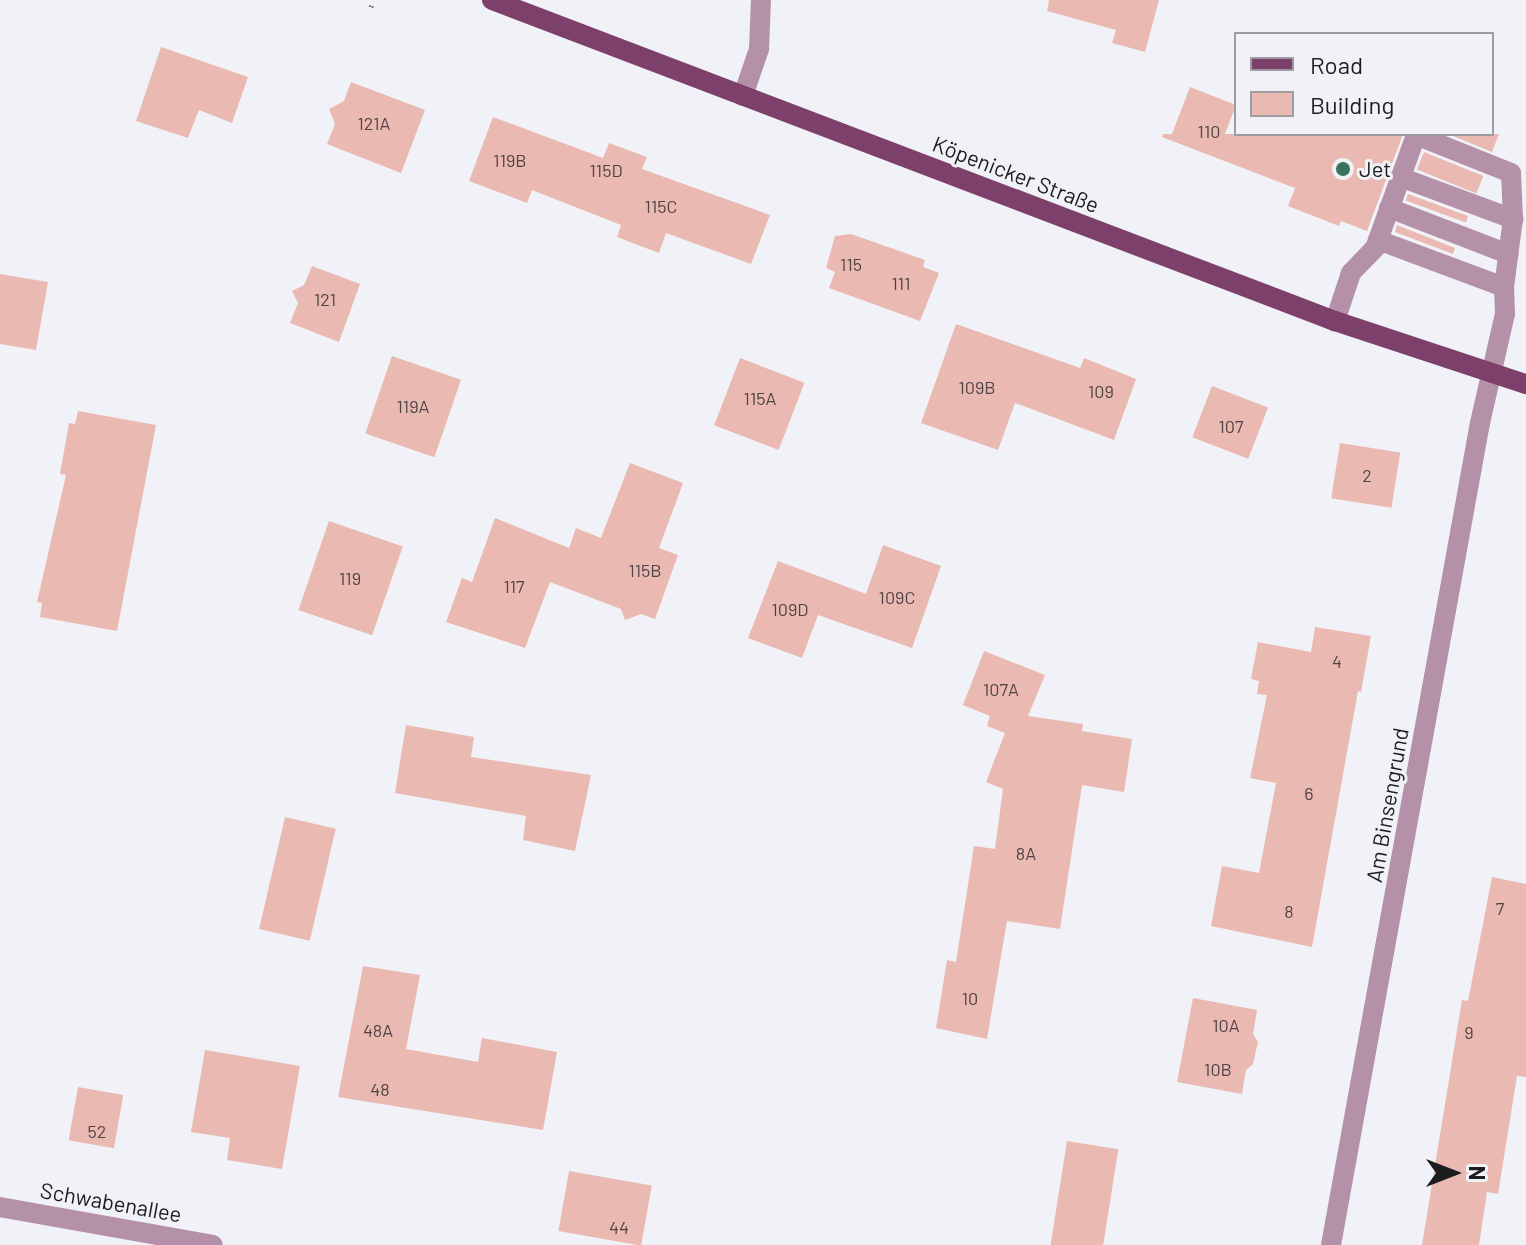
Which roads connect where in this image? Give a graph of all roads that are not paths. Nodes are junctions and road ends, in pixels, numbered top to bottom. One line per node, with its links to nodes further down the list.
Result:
1 (492, 0): 3 (main road, Köpenicker Straße)
2 (761, 0): 3 (street)
3 (743, 96): 12 (main road, Köpenicker Straße)
4 (1416, 136): 6 (street, Am Binsengrund)
5 (1418, 136): 8 (street, Am Binsengrund)
6 (1400, 177): 7 (street); 8 (street)
7 (1389, 208): 9 (street); 10 (street)
8 (1513, 219): 10 (street, Am Binsengrund)
9 (1378, 240): 11 (street); 12 (street)
10 (1508, 254): 11 (street, Am Binsengrund)
11 (1504, 287): 13 (street, Am Binsengrund)
12 (1335, 321): 13 (main road, Köpenicker Straße)
13 (1491, 375): 14 (main road, Köpenicker Straße); 17 (street, Am Binsengrund)
14 (1526, 384)
15 (0, 1207): 16 (street, Schwabenallee)
16 (213, 1245)
17 (1331, 1245)

